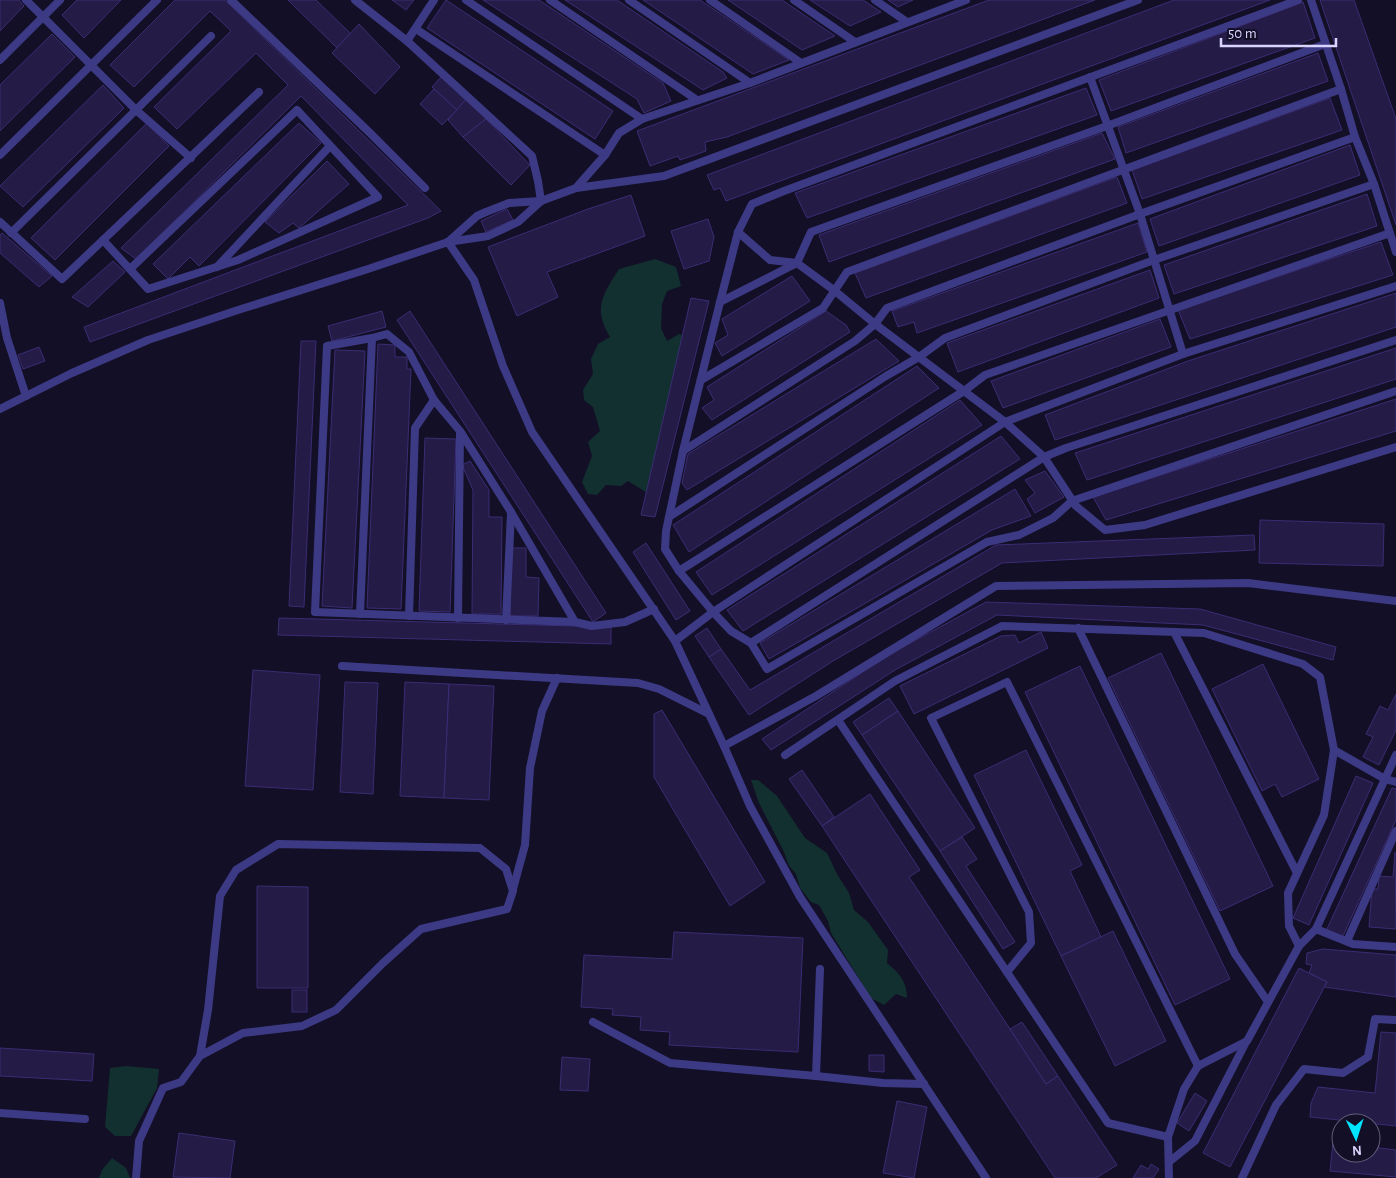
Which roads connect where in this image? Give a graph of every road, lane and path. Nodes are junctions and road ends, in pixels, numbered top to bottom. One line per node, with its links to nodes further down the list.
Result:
1 (26, 0): 17 (lane)
2 (60, 0): 17 (lane)
3 (157, 0): 26 (lane)
4 (231, 0): 42 (lane)
5 (356, 0): 21 (lane)
6 (434, 0): 19 (lane)
7 (466, 0): 33 (lane)
8 (550, 0): 31 (lane)
9 (629, 0): 28 (lane)
10 (710, 0): 25 (lane)
11 (794, 0): 22 (lane)
12 (875, 0): 18 (lane)
13 (1138, 0): 43 (lane)
14 (1298, 0): 27 (lane)
15 (1311, 0): 23 (lane)
16 (961, 1): 18 (lane)
17 (42, 17): 24 (lane); 26 (lane)
18 (907, 22): 22 (lane)
19 (416, 29): 21 (lane); 38 (lane)
20 (211, 36): 32 (lane)
21 (407, 41): 44 (lane)
22 (855, 42): 25 (lane)
23 (1325, 44): 29 (lane); 34 (lane)
24 (0, 60)
25 (802, 63): 28 (lane)
26 (90, 66): 32 (lane); 37 (lane)
27 (1090, 77): 34 (lane); 47 (lane)
28 (750, 83): 31 (lane)
29 (1341, 89): 35 (lane); 40 (lane)
30 (259, 92): 39 (lane)
31 (697, 100): 33 (lane)
32 (136, 110): 39 (lane); 48 (lane)
33 (642, 119): 38 (lane)
34 (1107, 126): 40 (lane); 54 (lane)
35 (1356, 137): 41 (lane); 45 (lane)
36 (330, 146): 55 (lane); 55 (lane); 56 (lane)
37 (0, 155)
38 (605, 155): 43 (lane)
39 (191, 158): 50 (lane)
40 (1124, 169): 45 (lane); 58 (lane)
41 (1374, 184): 49 (lane); 53 (lane)
42 (425, 188)
43 (576, 188): 44 (lane)
44 (541, 201): 51 (lane); 51 (lane)
45 (1140, 214): 53 (lane); 62 (lane)
46 (0, 222): 48 (lane)
47 (738, 232): 54 (lane); 59 (lane)
48 (11, 233): 50 (lane)
49 (1390, 233): 52 (lane); 61 (lane)
50 (103, 240): 56 (lane)
51 (448, 242): 71 (lane); 84 (lane)
52 (1396, 252)
53 (1154, 260): 61 (lane); 67 (lane)
54 (797, 263): 58 (lane); 59 (lane)
55 (217, 267): 56 (lane)
56 (130, 269)
57 (1396, 286): 66 (lane)
58 (835, 291): 62 (lane); 68 (lane)
59 (720, 302): 68 (lane)
60 (0, 304): 64 (lane)
61 (1171, 310): 66 (lane); 69 (lane)
62 (875, 324): 67 (lane); 77 (lane)
63 (372, 338): 72 (lane); 86 (lane); 86 (lane)
64 (3, 339): 71 (lane)
65 (1396, 340): 78 (lane)
66 (1183, 354): 74 (lane)
67 (919, 357): 69 (lane); 81 (lane)
68 (702, 380): 77 (lane)
69 (964, 391): 74 (lane); 82 (lane)
70 (1396, 391): 79 (lane)
71 (26, 396): 73 (lane)
72 (434, 400): 75 (lane); 87 (lane)
73 (0, 408)
74 (1005, 422): 78 (lane); 85 (lane)
75 (460, 432): 80 (lane); 88 (lane)
76 (1396, 448): 79 (lane)
77 (683, 451): 81 (lane)
78 (1044, 457): 79 (lane); 94 (lane)
79 (1072, 501): 94 (lane)
80 (511, 512): 89 (lane); 90 (lane)
81 (669, 516): 82 (lane)
82 (679, 571): 85 (lane)
83 (1396, 601): 99 (lane)
84 (654, 609): 90 (lane); 93 (lane)
85 (713, 612): 93 (lane); 94 (lane)
86 (360, 614): 87 (lane)
87 (409, 616): 88 (lane)
88 (458, 618): 89 (lane)
89 (506, 620): 90 (lane)
90 (575, 622)
91 (1078, 628): 92 (lane); 98 (lane); 114 (lane)
92 (1174, 632): 100 (lane); 106 (lane)
93 (675, 641): 97 (lane)
94 (751, 643)
95 (342, 666): 96 (lane)
96 (557, 678): 97 (lane); 107 (lane)
97 (709, 714): 99 (lane)
98 (838, 720): 101 (lane); 113 (lane)
99 (724, 746): 121 (lane)
100 (1334, 750): 103 (lane); 106 (lane)
101 (785, 755)
102 (1396, 755): 103 (lane)
103 (1385, 779): 104 (lane); 108 (lane)
104 (1396, 782)
105 (1396, 831): 109 (lane)
106 (1297, 873): 110 (lane)
107 (513, 891): 118 (lane); 118 (lane)
108 (1316, 929): 109 (lane); 110 (lane)
109 (1347, 941): 111 (lane)
110 (1300, 946): 114 (lane)
111 (1396, 947)
112 (820, 969): 120 (lane)
113 (1007, 972): 119 (lane); 124 (lane)
114 (1268, 1002): 117 (lane)
115 (1396, 1020): 129 (lane)
116 (593, 1022): 120 (lane)
117 (1246, 1042): 119 (lane); 125 (lane)
118 (200, 1056): 126 (lane)
119 (1198, 1066): 124 (lane)
120 (816, 1076): 121 (lane)
121 (924, 1084): 127 (lane)
122 (0, 1113): 123 (lane)
123 (85, 1119)
124 (1168, 1137): 125 (lane)
125 (1168, 1162): 128 (lane)
126 (136, 1178)
127 (986, 1178)
128 (1168, 1178)
129 (1242, 1178)

